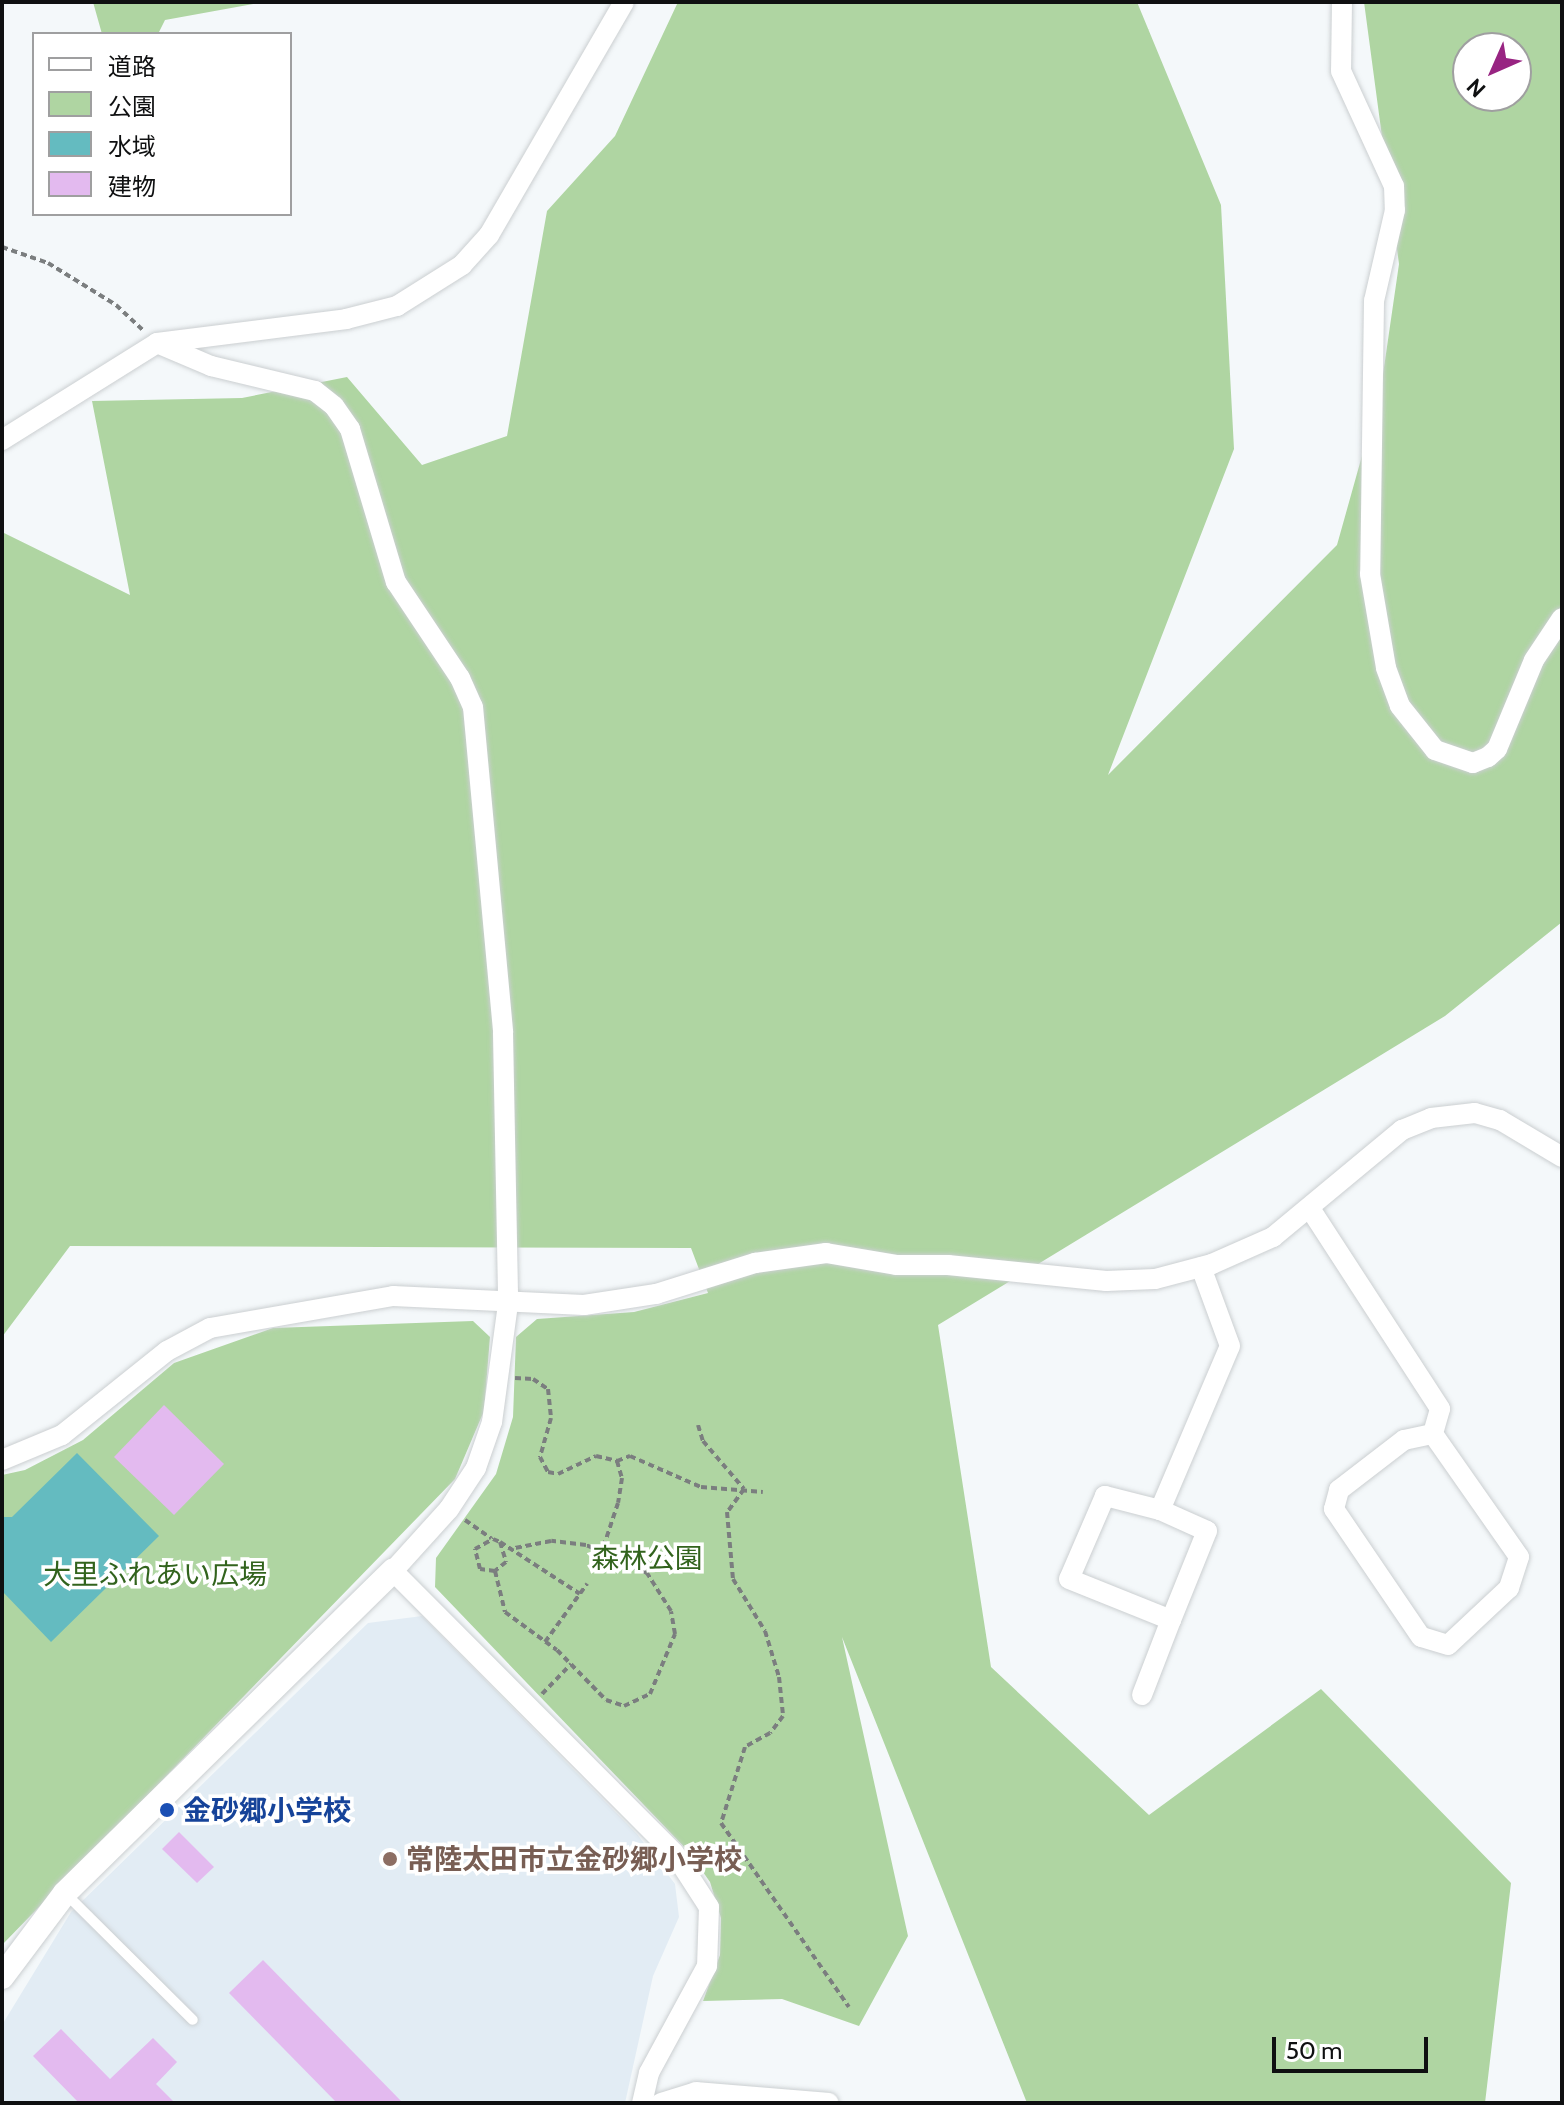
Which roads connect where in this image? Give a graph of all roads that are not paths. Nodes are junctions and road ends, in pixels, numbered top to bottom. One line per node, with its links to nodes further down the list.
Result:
1 (624, 2): 3 (street)
2 (1342, 2): 5 (street)
3 (157, 343): 4 (street); 9 (street)
4 (2, 440)
5 (1562, 618)
6 (1562, 1157): 7 (street)
7 (1311, 1210): 8 (street); 10 (street)
8 (1201, 1267): 9 (street); 12 (street)
9 (508, 1304): 11 (street); 13 (street)
10 (1433, 1434): 10 (street)
11 (2, 1460)
12 (1160, 1510): 14 (street); 14 (street)
13 (393, 1571): 16 (street); 20 (street)
14 (1171, 1620): 15 (street)
15 (1142, 1695)
16 (65, 1893): 17 (street); 19 (lane)
17 (8, 1954): 18 (street)
18 (2, 1977)
19 (193, 2020)
20 (642, 2103)
21 (661, 2103): 22 (street)
22 (829, 2103)

